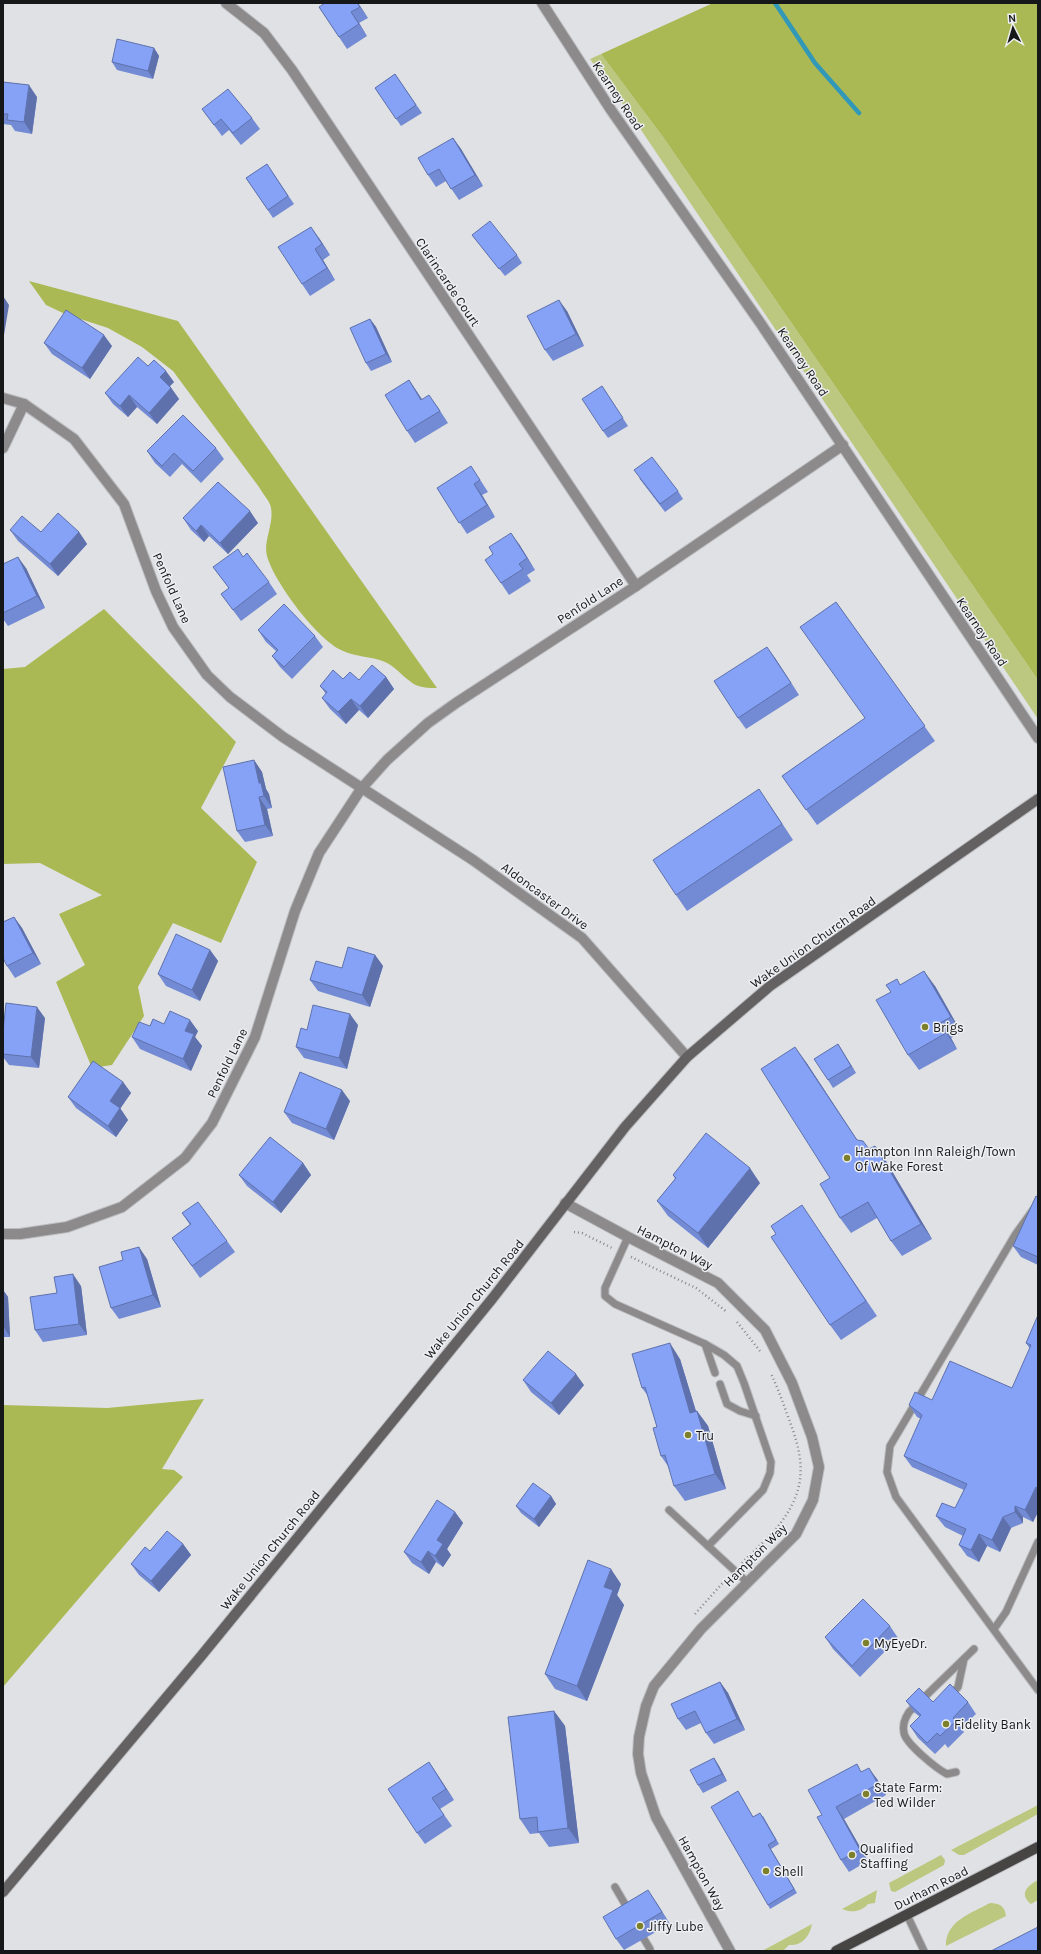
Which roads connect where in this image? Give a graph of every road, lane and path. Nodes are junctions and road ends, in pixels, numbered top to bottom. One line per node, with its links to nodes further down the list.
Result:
1 (226, 3): 7 (street, Clarincarde Court)
2 (542, 3): 5 (street, Kearney Road)
3 (3, 398): 4 (street, Penfold Lane)
4 (24, 404): 6 (street); 9 (street, Penfold Lane)
5 (843, 444): 7 (street, Penfold Lane); 8 (street, Kearney Road)
6 (3, 448)
7 (636, 586): 9 (street, Penfold Lane)
8 (1038, 738)
9 (361, 789): 11 (street, Aldoncaster Drive); 15 (street, Penfold Lane)
10 (1038, 799): 11 (street, Wake Union Church Road)
11 (687, 1057): 12 (street, Wake Union Church Road)
12 (565, 1203): 16 (street, Hampton Way); 36 (street, Wake Union Church Road)
13 (1038, 1203): 28 (lane)
14 (574, 1232): 17 (path)
15 (3, 1234)
16 (628, 1238): 18 (lane); 26 (street, Hampton Way)
17 (614, 1249)
18 (704, 1344): 19 (lane); 21 (lane)
19 (715, 1373)
20 (720, 1384): 21 (lane)
21 (756, 1416): 24 (lane)
22 (669, 1510): 24 (lane)
23 (1038, 1542): 28 (lane)
24 (708, 1546): 26 (lane)
25 (725, 1580): 27 (path)
26 (747, 1582): 41 (street, Hampton Way)
27 (695, 1614)
28 (994, 1630): 31 (lane)
29 (974, 1649): 30 (lane)
30 (965, 1657): 32 (lane); 33 (lane)
31 (1038, 1690)
32 (942, 1704)
33 (956, 1772)
34 (1038, 1847): 37 (main road, Durham Road)
35 (615, 1887): 38 (lane)
36 (3, 1892)
37 (907, 1915): 42 (main road, Durham Road); 43 (lane)
38 (632, 1916)
39 (644, 1939): 40 (lane)
40 (650, 1949)
41 (730, 1951)
42 (836, 1951)
43 (924, 1951)

